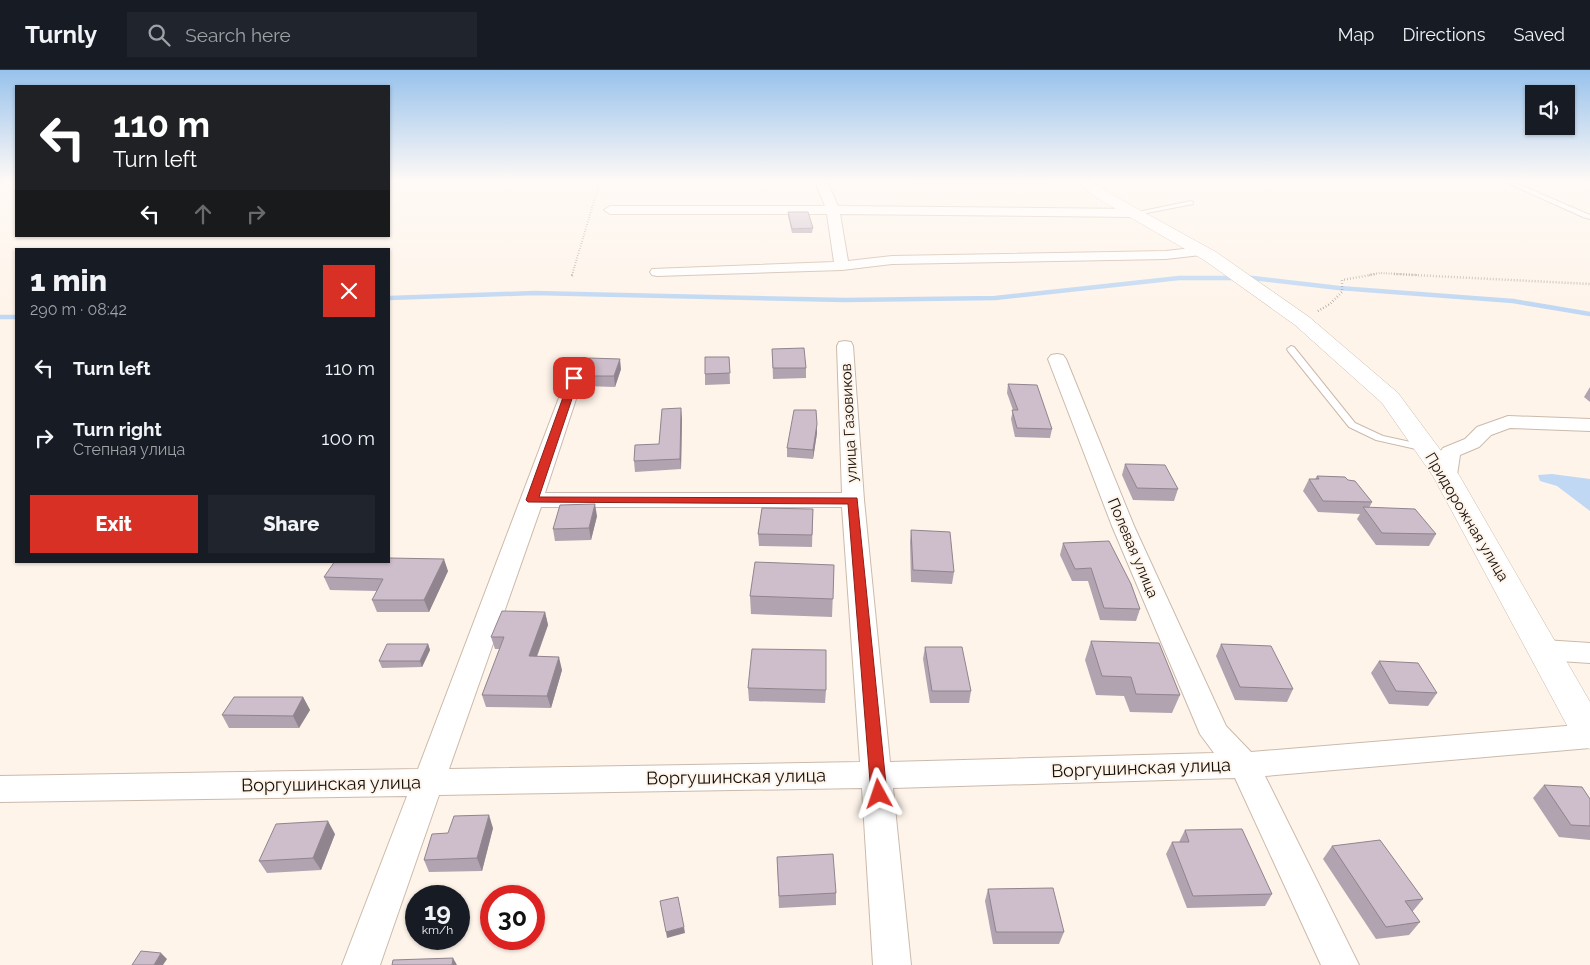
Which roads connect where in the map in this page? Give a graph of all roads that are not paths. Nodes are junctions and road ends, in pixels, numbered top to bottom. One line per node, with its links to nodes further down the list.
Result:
1 (835, 223): 4 (street)
2 (1153, 223): 3 (street, Придорожная улица)
3 (1201, 251): 4 (street); 11 (street, Придорожная улица)
4 (842, 266): 5 (street)
5 (657, 272)
6 (845, 346): 14 (street, улица Газовиков)
7 (1291, 349): 11 (lane)
8 (1057, 359): 18 (street, Полевая улица)
9 (574, 378): 13 (street)
10 (1590, 425): 12 (street)
11 (1426, 448): 12 (street, Придорожная улица)
12 (1446, 475): 15 (street, Придорожная улица)
13 (532, 500): 14 (street); 20 (street)
14 (853, 500): 19 (street, улица Газовиков)
15 (1544, 650): 16 (street); 17 (street, Придорожная улица)
16 (1590, 653)
17 (1590, 735): 18 (street, Воргушинская улица)
18 (1244, 765): 19 (street, Воргушинская улица); 24 (street)
19 (877, 775): 20 (street, Воргушинская улица); 23 (street, улица Газовиков)
20 (429, 782): 21 (street, Воргушинская улица); 22 (street)
21 (0, 789)
22 (361, 965)
23 (892, 965)
24 (1340, 965)

